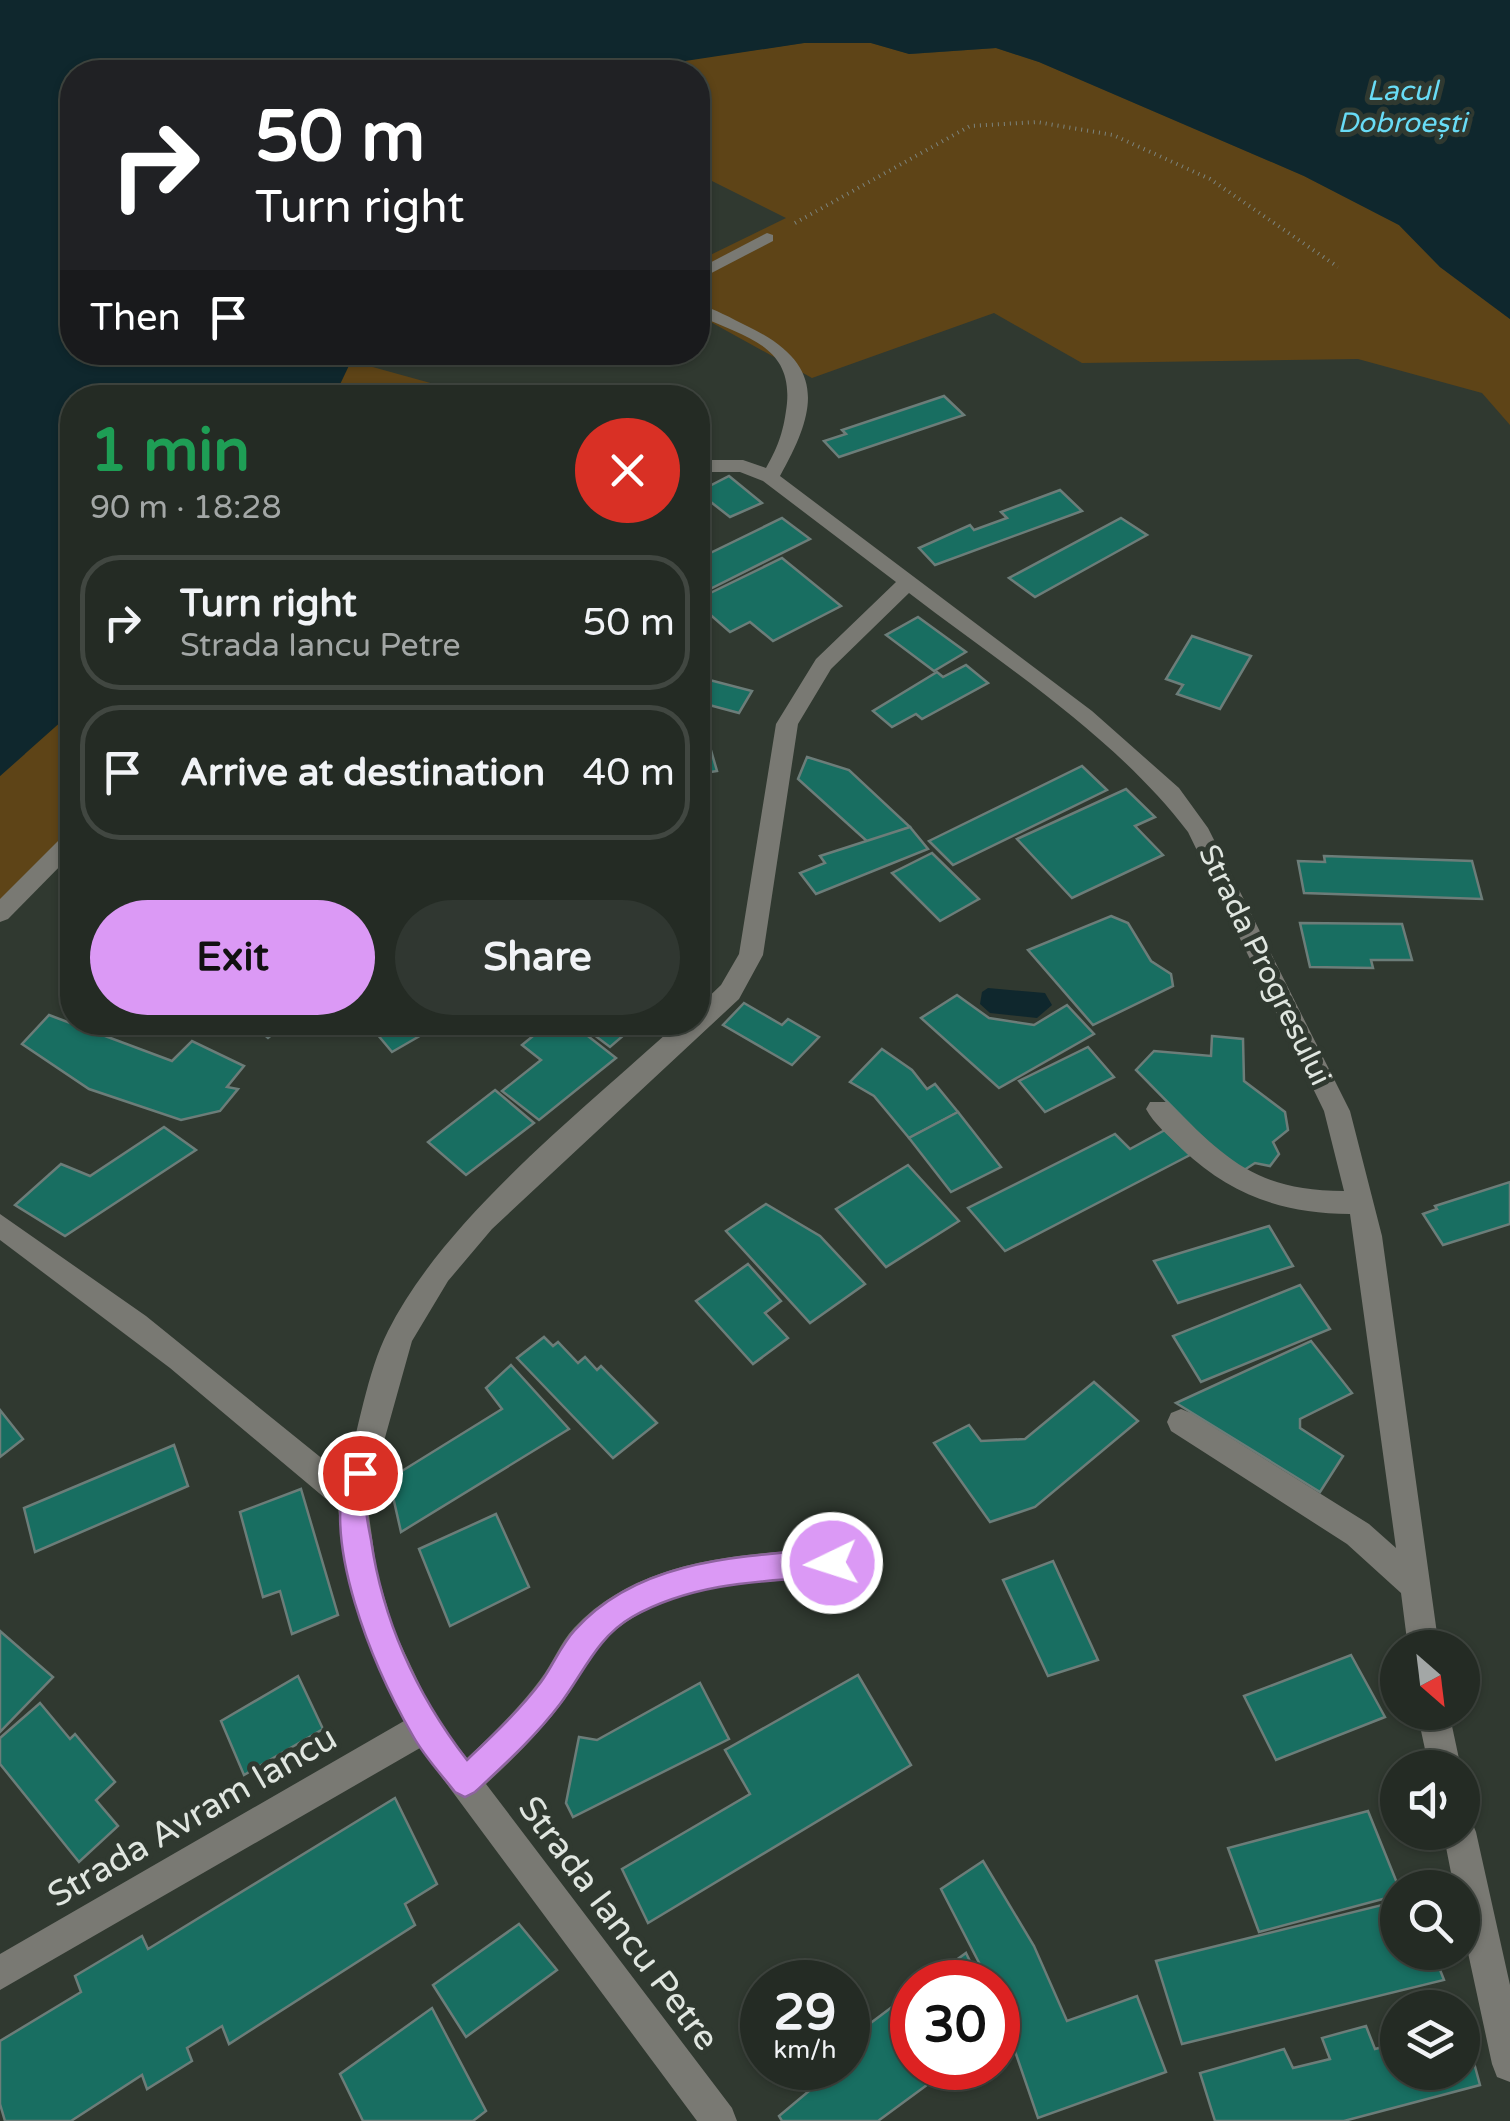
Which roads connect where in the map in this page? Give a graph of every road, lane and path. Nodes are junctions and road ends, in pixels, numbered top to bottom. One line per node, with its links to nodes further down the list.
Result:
1 (767, 238): 2 (path); 3 (street)
2 (1338, 267)
3 (710, 269)
4 (710, 315): 6 (street)
5 (710, 466): 6 (street)
6 (770, 477): 7 (street, Strada Progresului)
7 (908, 582): 10 (street, Strada Iancu Petre); 13 (street, Strada Progresului)
8 (60, 853): 9 (street)
9 (0, 912)
10 (710, 1010)
11 (683, 1035): 16 (street, Strada Iancu Petre)
12 (1159, 1108): 13 (street)
13 (1362, 1203): 18 (street, Strada Progresului)
14 (0, 1225): 16 (street)
15 (1181, 1422): 18 (street)
16 (352, 1502): 20 (street, Strada Iancu Petre)
17 (832, 1563): 21 (street)
18 (1416, 1586): 19 (street, Strada Progresului)
19 (1422, 1630)
20 (424, 1728): 21 (street, Strada Iancu Petre); 23 (street, Strada Avram Iancu)
21 (465, 1782): 25 (street, Strada Iancu Petre)
22 (1463, 1850): 24 (street)
23 (0, 1973)
24 (1510, 2064)
25 (718, 2121)

